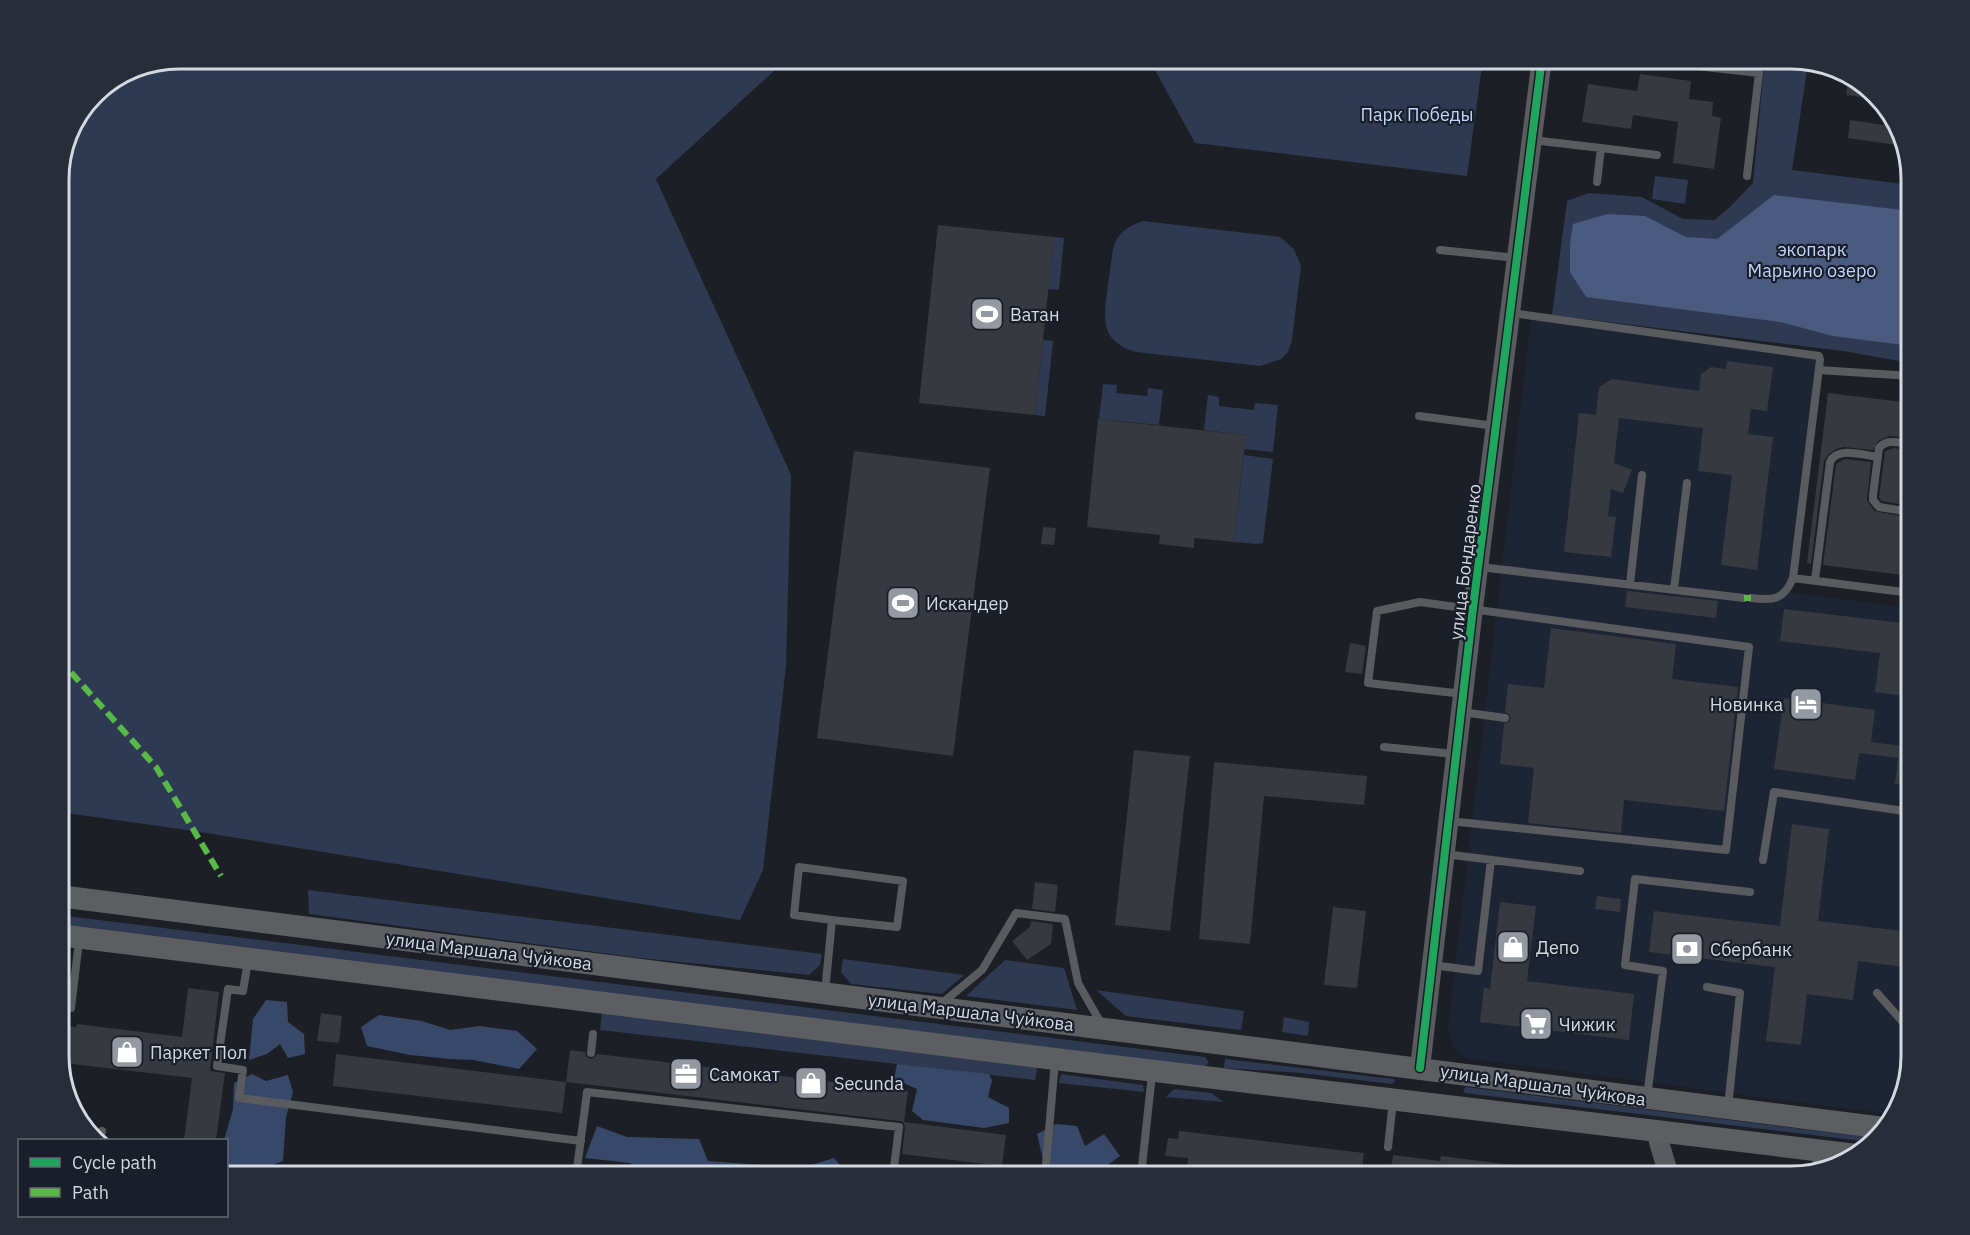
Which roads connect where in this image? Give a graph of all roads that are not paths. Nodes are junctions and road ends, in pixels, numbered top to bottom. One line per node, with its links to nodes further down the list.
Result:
1 (1541, 69): 3 (street, улица Бондаренко)
2 (1723, 69): 6 (lane)
3 (1532, 140): 4 (lane); 9 (street, улица Бондаренко)
4 (1601, 148): 5 (lane); 7 (lane)
5 (1657, 155)
6 (1747, 176)
7 (1597, 182)
8 (1440, 250): 9 (lane)
9 (1519, 258): 10 (street, улица Бондаренко)
10 (1511, 313): 11 (lane); 14 (street, улица Бондаренко)
11 (1818, 370): 12 (lane); 21 (lane)
12 (1901, 375)
13 (1419, 416): 14 (lane)
14 (1497, 426): 20 (street, улица Бондаренко)
15 (1901, 444): 16 (lane)
16 (1878, 457): 19 (lane); 22 (lane)
17 (1642, 475): 23 (lane)
18 (1687, 483): 24 (lane)
19 (1901, 511)
20 (1479, 566): 23 (lane); 26 (street, улица Бондаренко)
21 (1793, 578): 22 (lane); 24 (lane)
22 (1815, 580): 25 (lane)
23 (1630, 584): 24 (lane)
24 (1674, 589)
25 (1901, 591)
26 (1473, 608): 27 (street, улица Бондаренко); 27 (lane); 32 (lane)
27 (1464, 703): 28 (lane); 30 (street, улица Бондаренко)
28 (1504, 718)
29 (1384, 747): 30 (lane)
30 (1458, 754): 32 (street, улица Бондаренко)
31 (1901, 811): 35 (lane)
32 (1449, 821): 33 (street, улица Бондаренко)
33 (1445, 854): 34 (lane); 42 (street, улица Бондаренко)
34 (1491, 860): 36 (lane); 42 (lane)
35 (1763, 860)
36 (1580, 871)
37 (1750, 892): 57 (lane)
38 (69, 897): 44 (main road, улица Маршала Чуйкова)
39 (832, 920): 39 (lane); 44 (lane)
40 (69, 936): 41 (main road, улица Маршала Чуйкова); 46 (lane)
41 (248, 958): 53 (main road, улица Маршала Чуйкова); 64 (lane)
42 (1432, 965): 54 (street, улица Бондаренко)
43 (1707, 987): 59 (lane)
44 (825, 993): 47 (main road, улица Маршала Чуйкова)
45 (1877, 993): 48 (lane)
46 (70, 1008)
47 (936, 1008): 49 (main road, улица Маршала Чуйкова); 49 (lane)
48 (1901, 1020)
49 (1104, 1029): 51 (main road, улица Маршала Чуйкова)
50 (593, 1034): 52 (lane)
51 (1209, 1042): 54 (main road, улица Маршала Чуйкова); 56 (main road)
52 (591, 1053)
53 (1055, 1058): 55 (main road, улица Маршала Чуйкова); 69 (lane)
54 (1420, 1068): 57 (main road, улица Маршала Чуйкова); 58 (main road, улица Бондаренко)
55 (1153, 1070): 56 (main road, улица Маршала Чуйкова); 70 (lane)
56 (1206, 1076): 58 (main road, улица Маршала Чуйкова)
57 (1647, 1099): 59 (main road, улица Маршала Чуйкова)
58 (1404, 1100): 62 (main road, улица Маршала Чуйкова); 65 (lane)
59 (1728, 1109): 60 (main road, улица Маршала Чуйкова)
60 (1875, 1127)
61 (102, 1131): 63 (lane)
62 (1660, 1132): 66 (main road, улица Маршала Чуйкова); 71 (street)
63 (101, 1134)
64 (581, 1142): 67 (lane); 68 (lane)
65 (1388, 1147)
66 (1823, 1159)
67 (577, 1166)
68 (894, 1166)
69 (1046, 1166)
70 (1142, 1166)
71 (1666, 1166)

